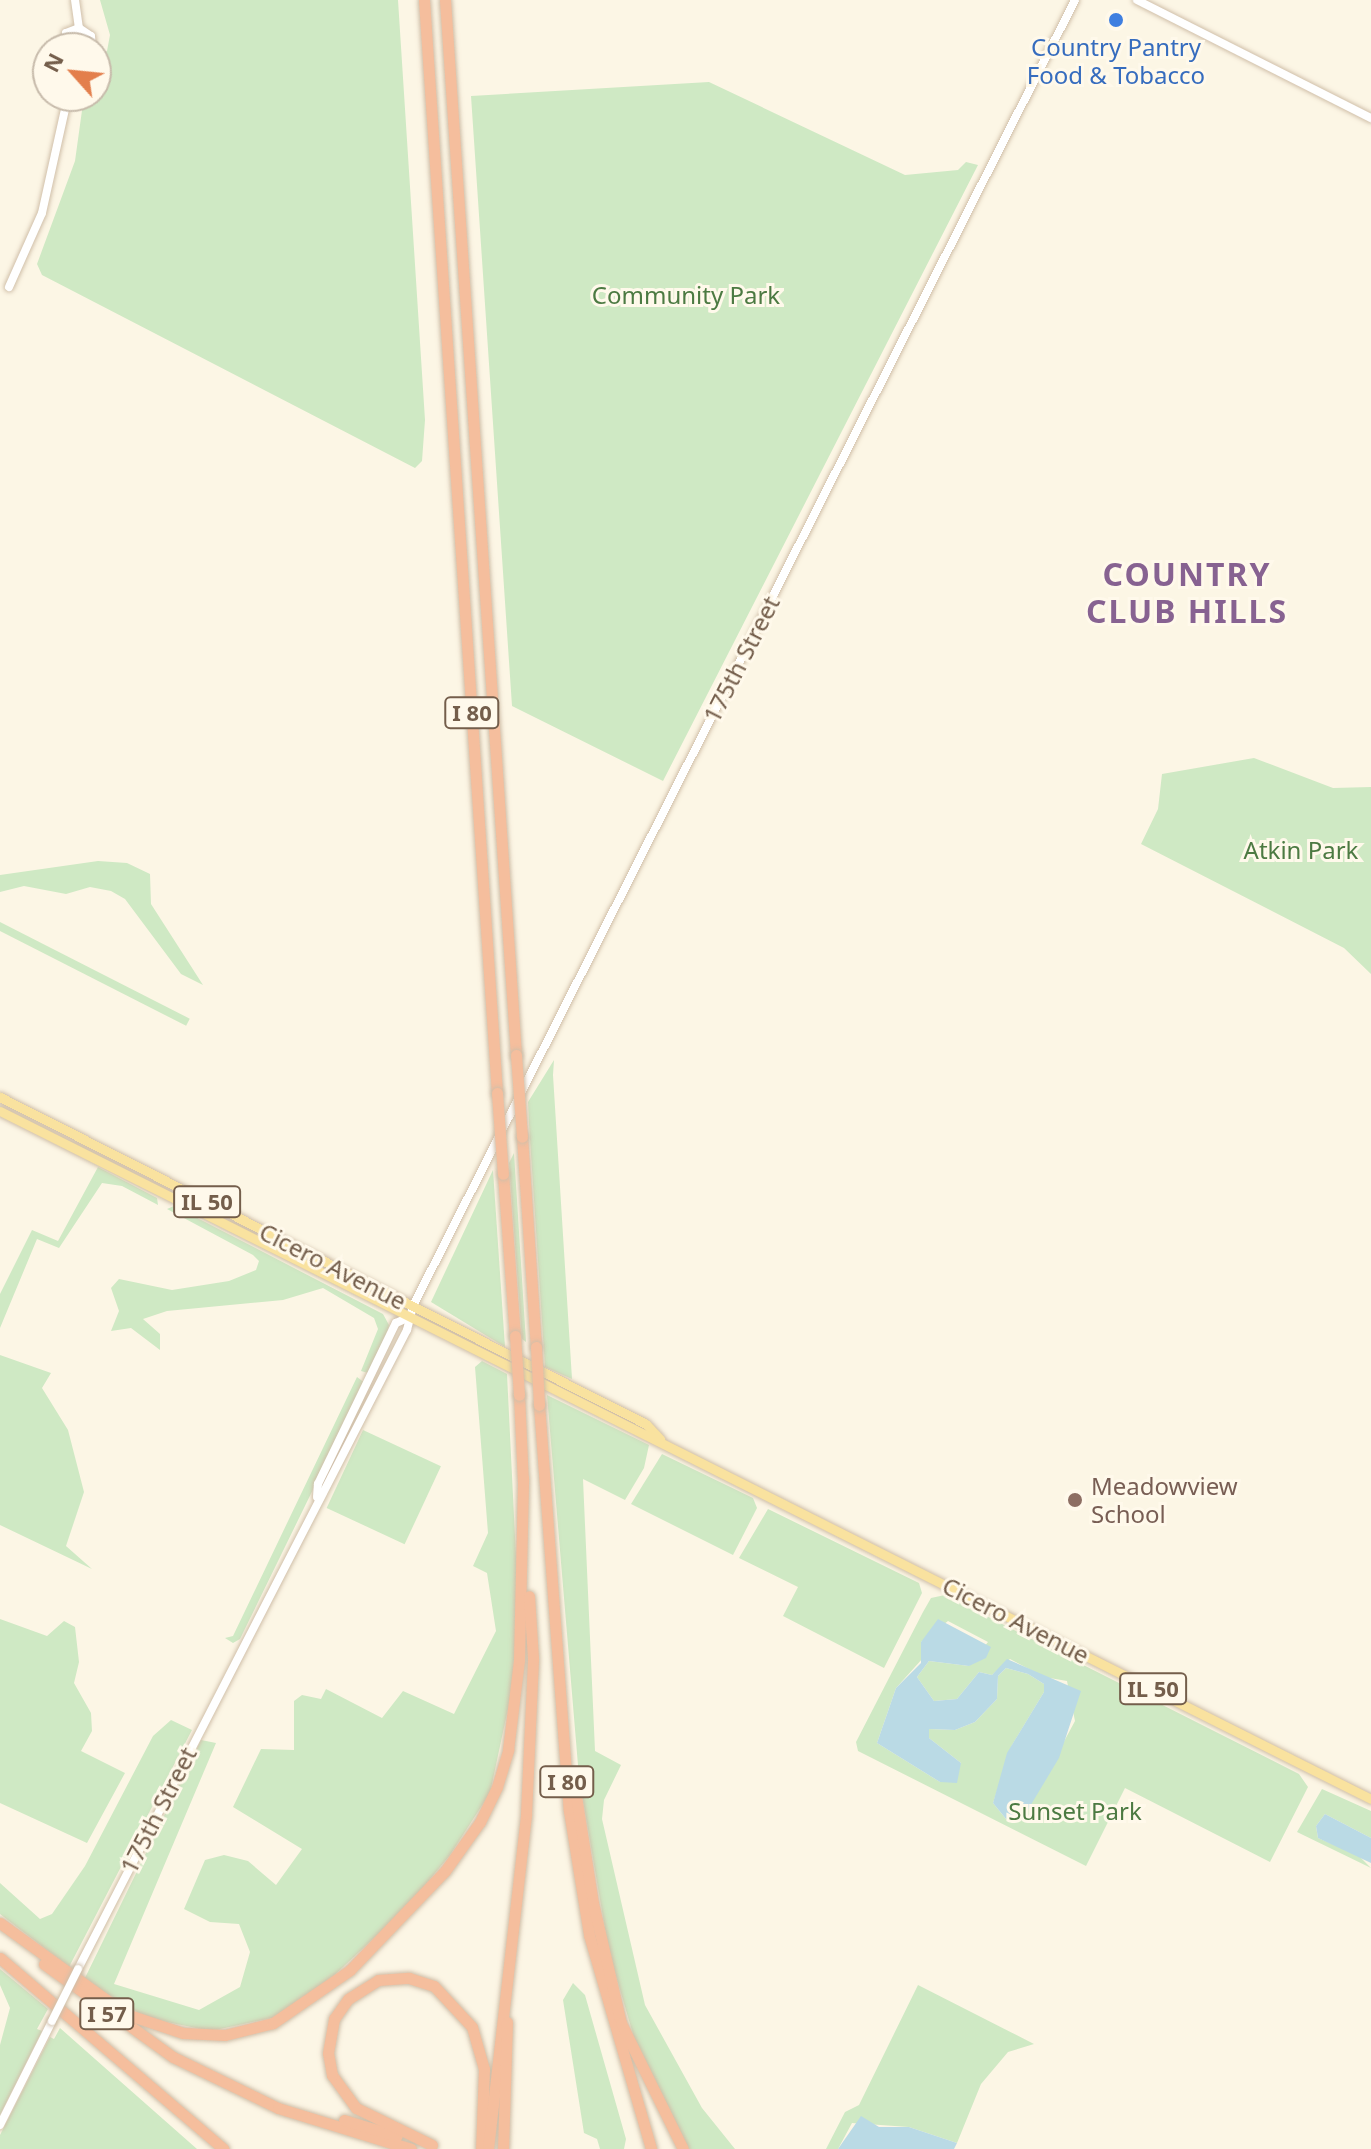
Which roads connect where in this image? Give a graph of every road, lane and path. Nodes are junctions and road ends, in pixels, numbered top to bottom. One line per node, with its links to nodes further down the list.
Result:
1 (75, 0): 6 (main road)
2 (424, 0): 19 (highway, I 80, bridge)
3 (445, 0): 20 (highway, I 80, bridge)
4 (1075, 0): 16 (main road, 175th Street)
5 (1137, 0): 10 (main road)
6 (79, 28): 7 (main road); 8 (main road)
7 (69, 32)
8 (85, 32)
9 (64, 112): 11 (main road)
10 (1371, 118)
11 (9, 287)
12 (0, 1097): 14 (main road, Cicero Avenue / IL 50)
13 (0, 1111): 15 (main road, Cicero Avenue / IL 50)
14 (86, 1141): 15 (main road); 16 (main road, Cicero Avenue / IL 50)
15 (80, 1152): 17 (main road, Cicero Avenue / IL 50)
16 (413, 1306): 17 (main road, 175th Street); 18 (main road, Cicero Avenue / IL 50)
17 (407, 1318): 18 (main road, Cicero Avenue / IL 50); 28 (main road, 175th Street, bridge)
18 (661, 1441): 21 (main road, Cicero Avenue / IL 50)
19 (523, 1478): 22 (highway); 25 (highway, I 80)
20 (560, 1718): 36 (highway, I 80); 37 (highway)
21 (1371, 1799)
22 (0, 1923)
23 (0, 1929): 26 (highway, I 57)
24 (0, 1958): 27 (highway, I 57)
25 (504, 2002): 34 (highway, I 80); 35 (highway)
26 (225, 2082): 29 (highway, I 57); 32 (highway)
27 (171, 2102): 30 (highway); 31 (highway, I 57)
28 (0, 2125)
29 (438, 2147): 33 (highway)
30 (224, 2149)
31 (234, 2149)
32 (411, 2149)
33 (481, 2149)
34 (488, 2149)
35 (503, 2149)
36 (651, 2149)
37 (683, 2149)

